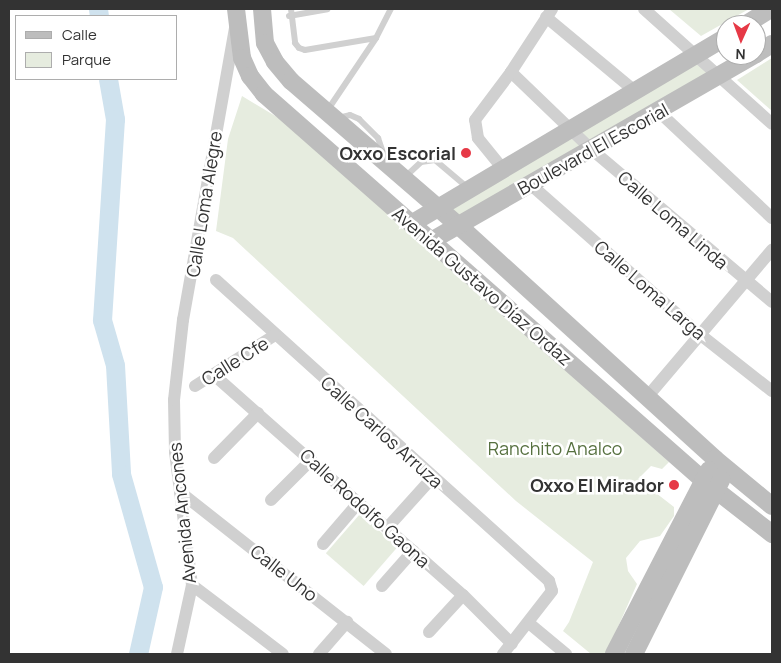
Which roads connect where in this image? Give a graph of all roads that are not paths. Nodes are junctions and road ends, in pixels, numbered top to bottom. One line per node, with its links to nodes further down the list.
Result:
1 (262, 9): 17 (street, Avenida Gustavo Díaz Ordaz)
2 (290, 9): 8 (lane)
3 (326, 9): 8 (lane)
4 (390, 9): 9 (lane)
5 (644, 9): 11 (street)
6 (549, 13): 13 (street); 15 (street)
7 (238, 14): 27 (street, Avenida Gustavo Díaz Ordaz); 40 (street, Calle Loma Alegre)
8 (289, 16): 9 (lane)
9 (376, 38): 17 (lane)
10 (716, 43): 11 (street, Boulevard El Escorial)
11 (698, 55): 14 (street); 15 (street, Boulevard El Escorial)
12 (739, 65): 14 (street, Boulevard El Escorial)
13 (511, 72): 19 (street, Calle Loma Linda); 21 (street)
14 (722, 76): 16 (street, Boulevard El Escorial); 18 (street)
15 (636, 92): 19 (street, Boulevard El Escorial)
16 (659, 112): 20 (street, Boulevard El Escorial); 26 (street)
17 (331, 116): 22 (street, Avenida Gustavo Díaz Ordaz)
18 (772, 124)
19 (572, 129): 20 (street, Calle Loma Linda); 21 (street, Boulevard El Escorial)
20 (592, 149): 23 (street, Boulevard El Escorial); 32 (street, Calle Loma Linda)
21 (503, 169): 24 (street, Boulevard El Escorial)
22 (404, 178): 24 (lane); 25 (street, Avenida Gustavo Díaz Ordaz)
23 (530, 184): 28 (street, Boulevard El Escorial); 35 (street, Calle Loma Larga)
24 (469, 189): 25 (street, Boulevard El Escorial)
25 (438, 207): 27 (street, Boulevard El Escorial); 28 (street, Avenida Gustavo Díaz Ordaz)
26 (772, 218)
27 (411, 224): 29 (street, Avenida Gustavo Díaz Ordaz)
28 (458, 225): 29 (street, Boulevard El Escorial); 39 (street, Avenida Gustavo Díaz Ordaz)
29 (431, 241): 46 (street, Avenida Gustavo Díaz Ordaz)
30 (772, 250): 32 (street)
31 (216, 280): 34 (street, Calle Carlos Arruza)
32 (746, 283): 33 (street, Calle Loma Linda); 35 (street)
33 (772, 302)
34 (275, 335): 36 (street, Calle Cfe); 45 (street, Calle Carlos Arruza)
35 (702, 336): 38 (street, Calle Loma Larga); 39 (street)
36 (214, 375): 37 (street, Calle Cfe); 41 (street, Calle Rodolfo Gaona)
37 (195, 386)
38 (772, 391)
39 (648, 396): 44 (street, Avenida Gustavo Díaz Ordaz)
40 (174, 400): 47 (street, Avenida Ancones)
41 (258, 413): 42 (street); 43 (street, Calle Rodolfo Gaona)
42 (214, 458)
43 (311, 460): 48 (street); 49 (street, Calle Rodolfo Gaona)
44 (721, 464): 46 (street); 50 (street, Avenida Gustavo Díaz Ordaz)
45 (433, 477): 51 (street); 59 (street, Calle Carlos Arruza)
46 (709, 485): 52 (street, Avenida Gustavo Díaz Ordaz); 68 (street); 69 (street)
47 (180, 492): 55 (street, Avenida Ancones); 58 (street, Calle Uno)
48 (271, 500)
49 (358, 502): 51 (street, Calle Rodolfo Gaona); 53 (street)
50 (772, 506)
51 (388, 528): 54 (street, Calle Rodolfo Gaona)
52 (769, 529)
53 (323, 544)
54 (414, 551): 56 (street); 57 (street, Calle Rodolfo Gaona)
55 (192, 585): 62 (street, Avenida Ancones); 63 (street)
56 (382, 586)
57 (463, 594): 60 (street); 61 (street, Calle Rodolfo Gaona)
58 (347, 622): 64 (street); 65 (street, Calle Uno)
59 (530, 624): 61 (street); 67 (street)
60 (429, 632)
61 (512, 644): 66 (street)
62 (176, 654)
63 (283, 654)
64 (319, 654)
65 (386, 654)
66 (503, 654)
67 (566, 654)
68 (614, 654)
69 (634, 654)

